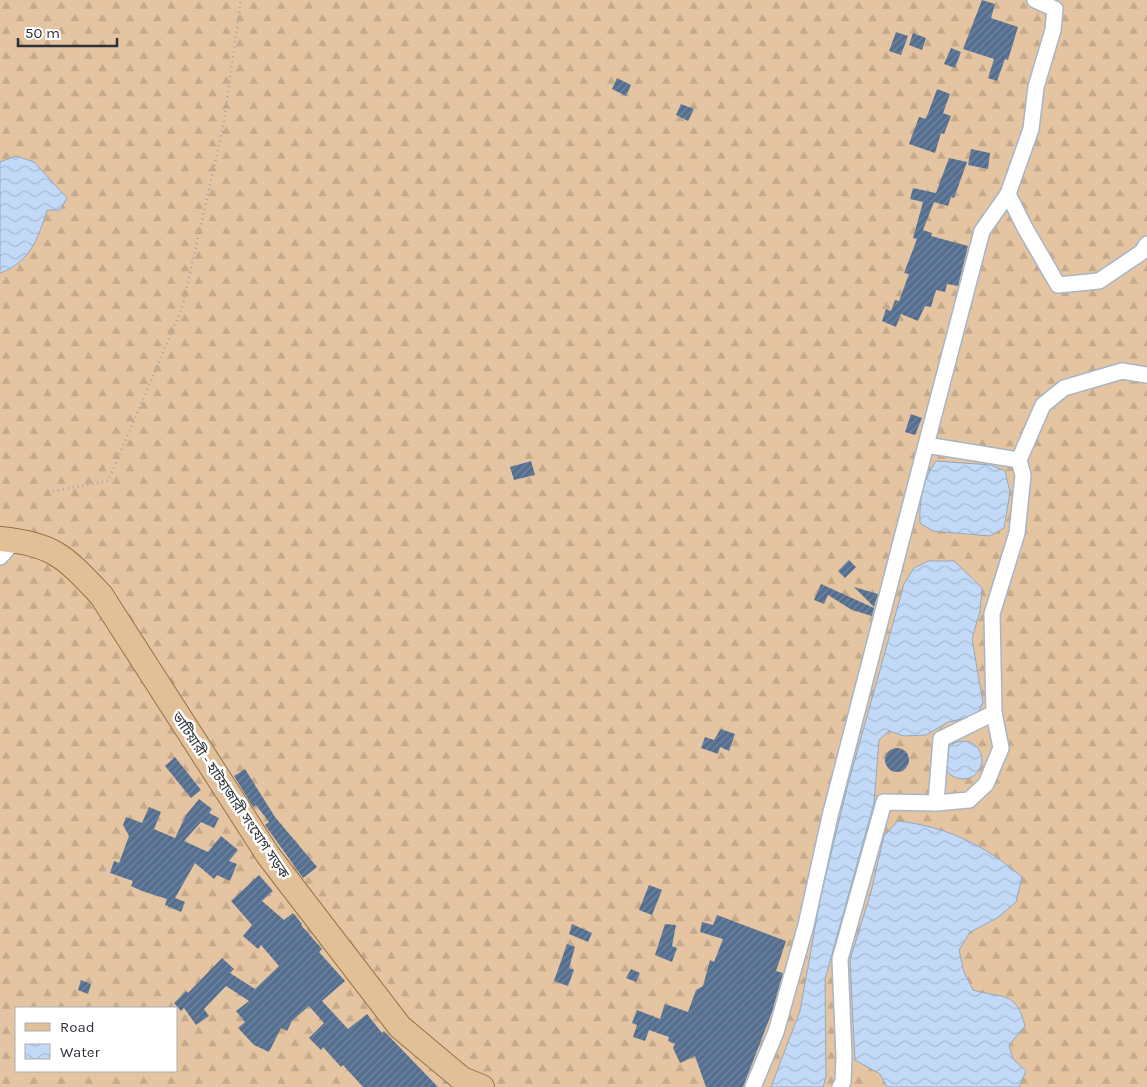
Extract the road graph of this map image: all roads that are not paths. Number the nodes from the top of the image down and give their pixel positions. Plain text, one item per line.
1 (1035, 0) edge
2 (1008, 194) junction
3 (1147, 244) edge
4 (1147, 375) edge
5 (926, 445) junction
6 (1020, 460) junction
7 (0, 539) edge
8 (26, 541) junction
9 (0, 557) edge
10 (994, 713) junction
11 (936, 804) junction
12 (482, 1087) edge
13 (753, 1087) edge
14 (840, 1087) edge

1 - 2 street
2 - 3 street
2 - 5 street
4 - 6 street
5 - 6 street
5 - 13 street
6 - 10 street
7 - 8 main road, ভাটিয়ারী - হাটহাজারী সংযোগ সড়ক
8 - 9 street
8 - 12 main road, ভাটিয়ারী - হাটহাজারী সংযোগ সড়ক
10 - 11 street
10 - 11 street
11 - 14 street

